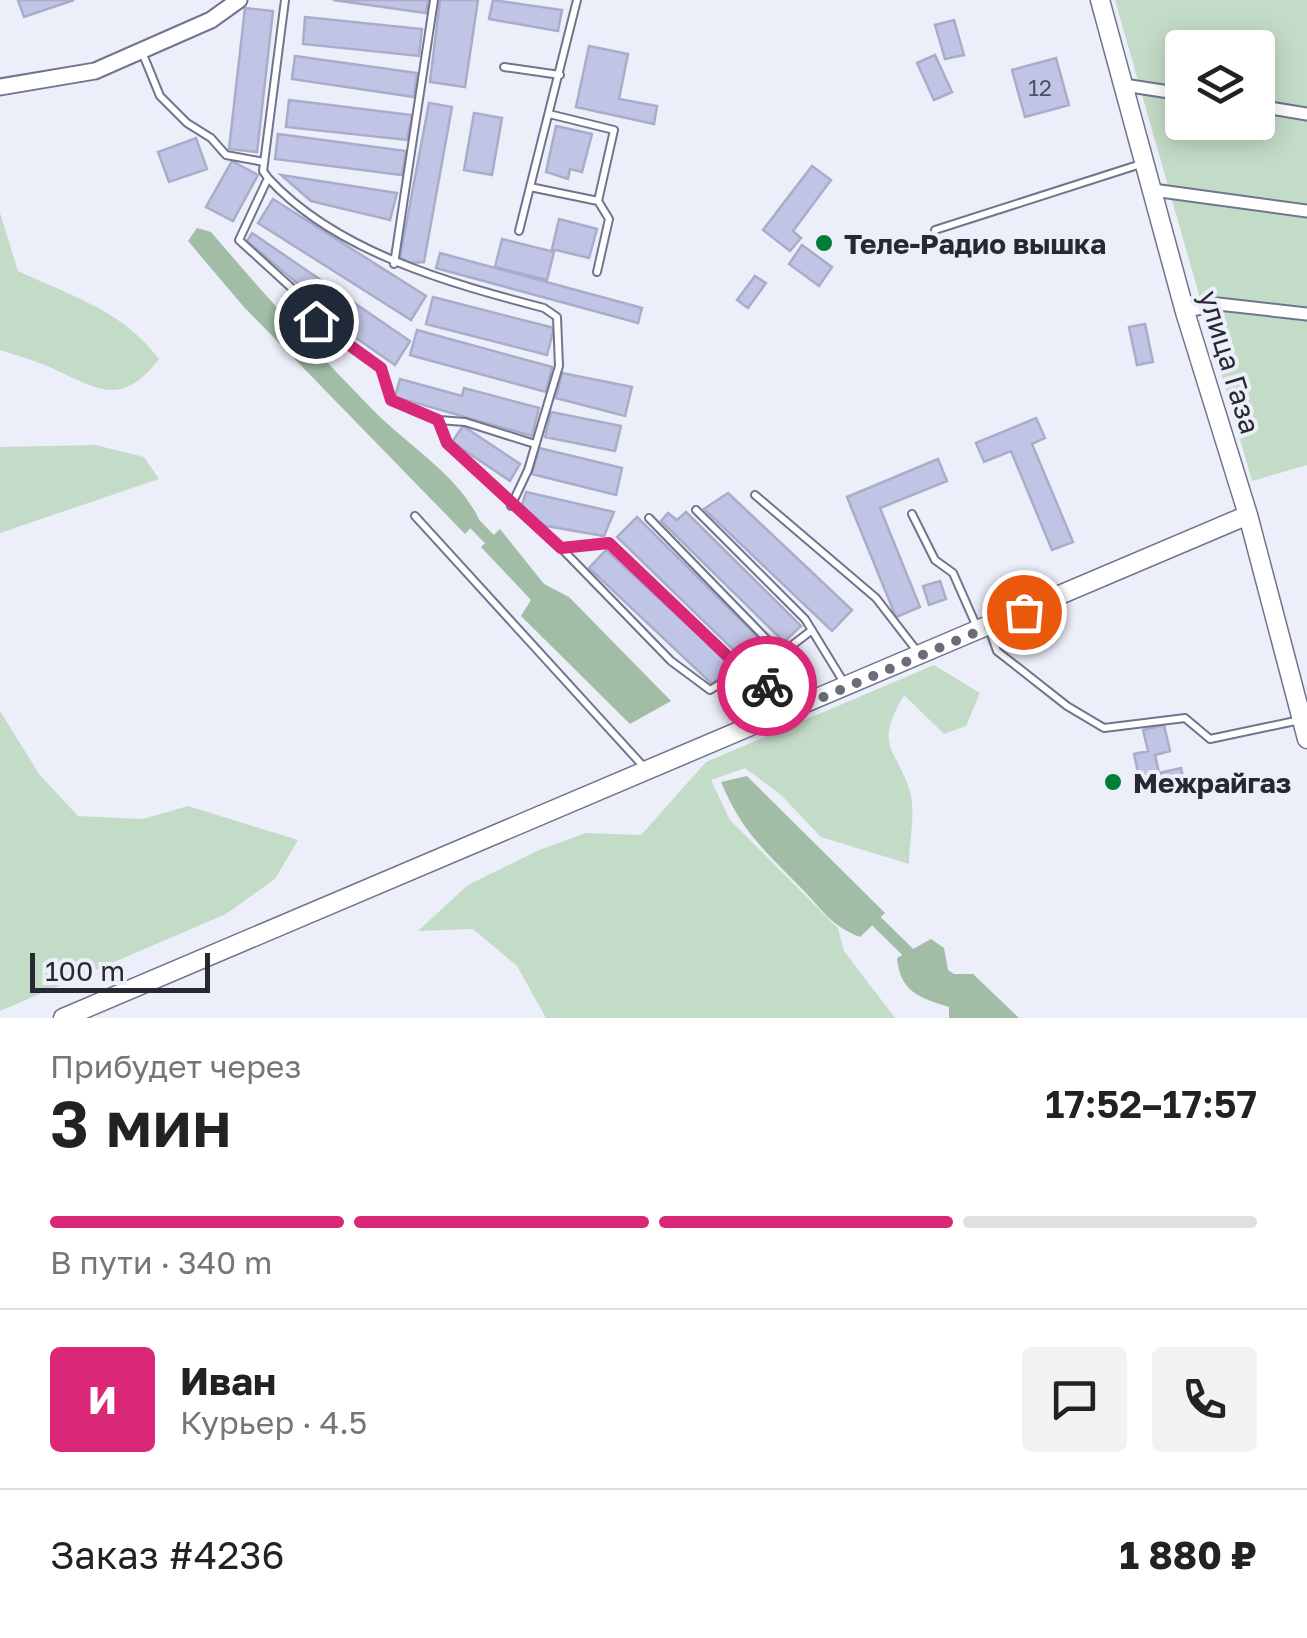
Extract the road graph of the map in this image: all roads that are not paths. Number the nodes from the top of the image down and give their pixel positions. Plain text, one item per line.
1 (239, 0) edge
2 (285, 0) edge
3 (434, 0) edge
4 (577, 0) edge
5 (1097, 0) edge
6 (141, 51) junction
7 (504, 67) dead end
8 (560, 75) junction
9 (1124, 85) junction
10 (0, 88) edge
11 (1165, 91) edge
12 (1275, 109) edge
13 (549, 114) junction
14 (1307, 114) edge
15 (264, 162) junction
16 (1146, 163) junction
17 (268, 178) junction
18 (530, 187) junction
19 (1153, 190) junction
20 (598, 202) junction
21 (1307, 211) edge
22 (935, 230) dead end
23 (519, 231) dead end
24 (394, 264) junction
25 (597, 272) dead end
26 (1185, 312) junction
27 (1307, 314) edge
28 (438, 420) junction
29 (535, 444) junction
30 (755, 495) dead end
31 (511, 506) junction
32 (696, 510) dead end
33 (912, 514) dead end
34 (1248, 515) junction
35 (416, 516) dead end
36 (649, 518) dead end
37 (561, 548) junction
38 (983, 629) junction
39 (812, 630) junction
40 (780, 652) junction
41 (921, 655) junction
42 (742, 670) junction
43 (756, 673) junction
44 (846, 687) junction
45 (810, 702) junction
46 (788, 712) junction
47 (1305, 731) edge
48 (644, 768) junction
49 (63, 1018) edge

1 - 6 street
2 - 15 lane
3 - 24 lane
4 - 8 lane
5 - 9 main road, улица Газа
6 - 10 street
6 - 15 lane
7 - 8 lane
8 - 13 lane
9 - 11 street
9 - 16 main road, улица Газа
12 - 14 street
13 - 18 lane
13 - 20 lane
15 - 17 lane
16 - 19 main road, улица Газа
16 - 22 lane
17 - 24 lane
17 - 28 lane
18 - 20 lane
18 - 23 lane
19 - 21 street
19 - 26 main road, улица Газа
20 - 25 lane
24 - 29 lane
26 - 27 street
26 - 34 main road, улица Газа
28 - 29 lane
28 - 31 lane
29 - 31 lane
30 - 41 lane
31 - 37 lane
32 - 39 lane
33 - 38 lane
34 - 38 main road
34 - 47 main road, улица Газа
35 - 48 lane
36 - 40 lane
37 - 42 lane
37 - 42 lane
38 - 41 main road
38 - 47 lane
39 - 40 lane
39 - 44 lane
40 - 43 lane
40 - 45 lane
41 - 44 main road
42 - 43 lane
43 - 46 lane
44 - 45 main road
45 - 46 main road
46 - 48 main road
48 - 49 main road

